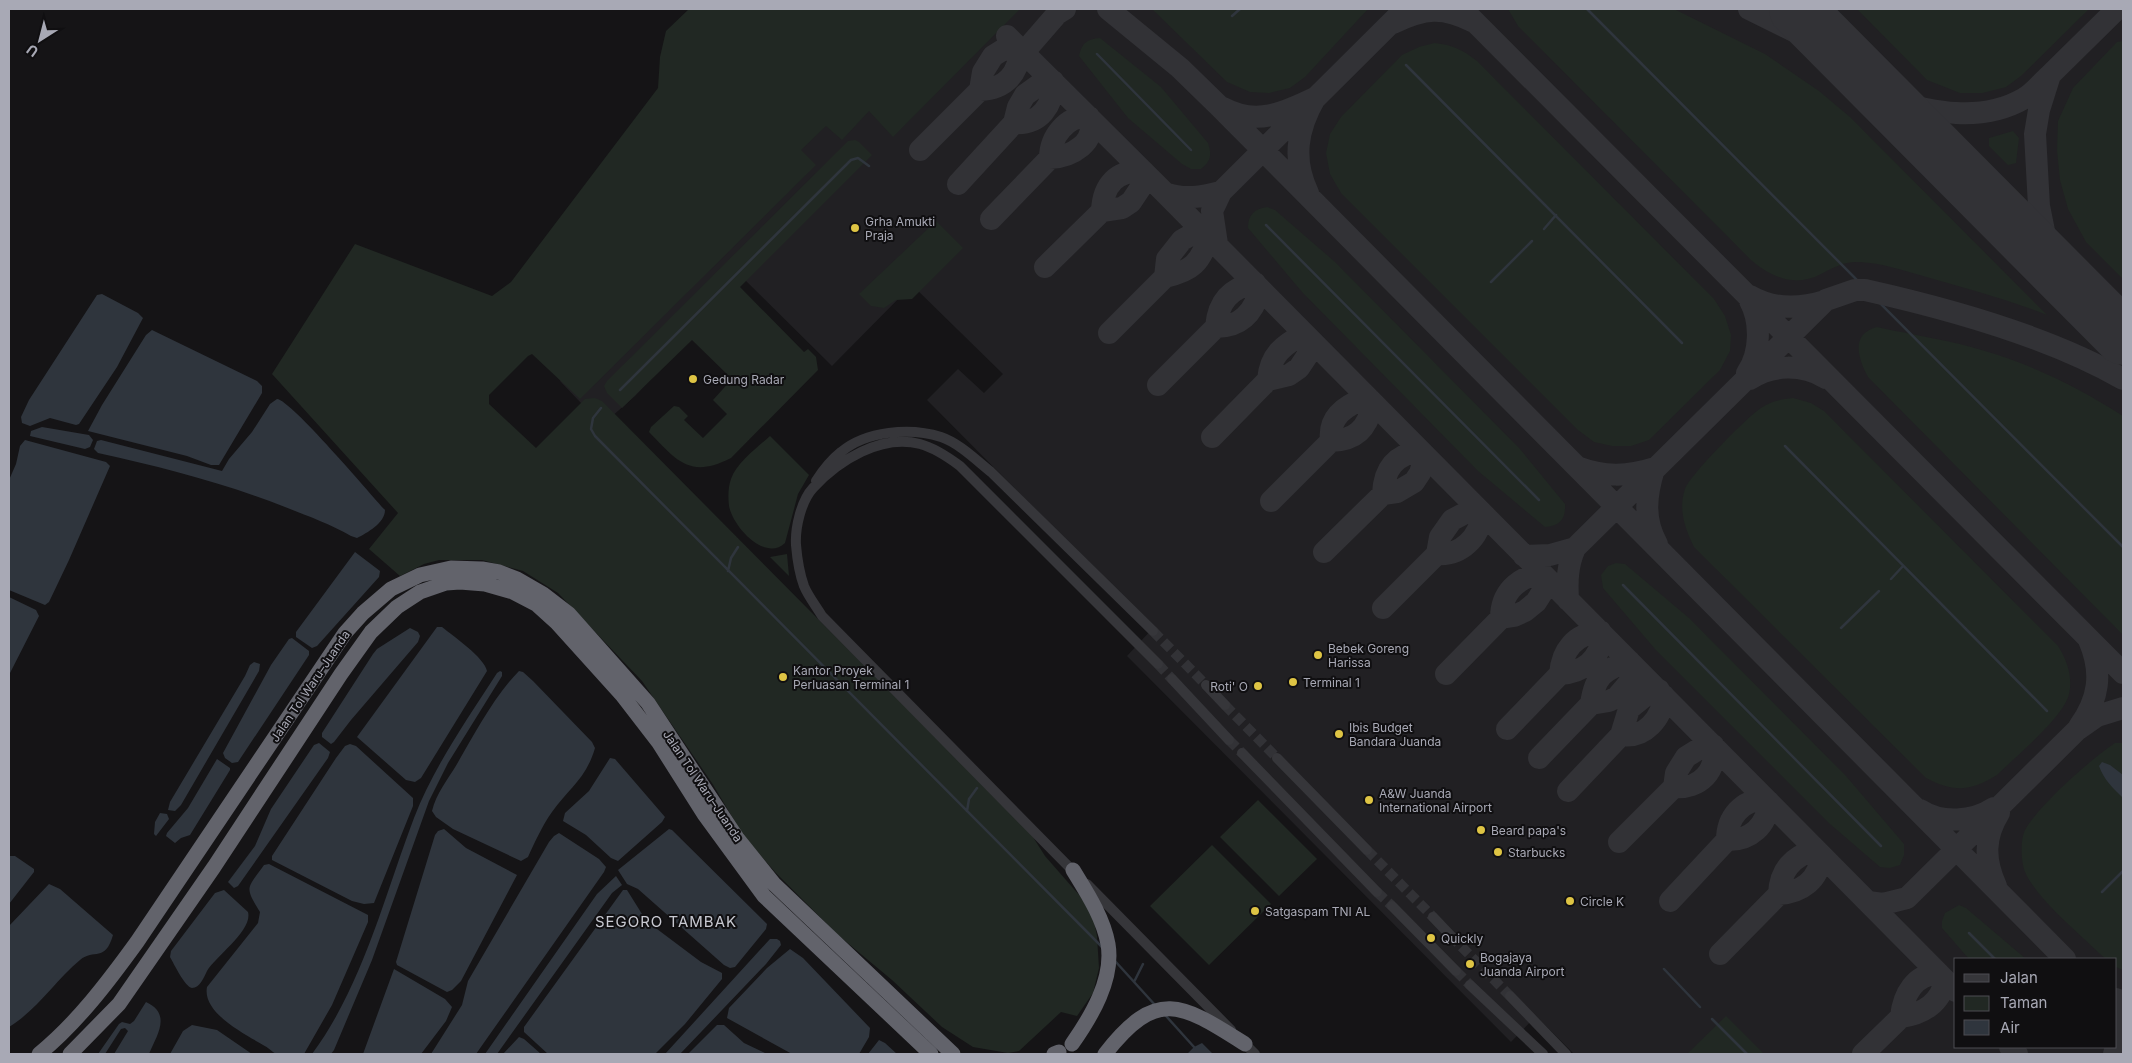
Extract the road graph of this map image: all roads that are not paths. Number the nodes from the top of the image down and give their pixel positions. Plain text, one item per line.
1 (991, 472) junction
2 (812, 489) junction
3 (1002, 506) junction
4 (1152, 631) tunnel mouth
5 (1158, 664) tunnel mouth
6 (1172, 679) tunnel mouth
7 (1206, 685) tunnel mouth
8 (1225, 704) tunnel mouth
9 (1229, 740) tunnel mouth
10 (1242, 754) tunnel mouth
11 (1277, 758) tunnel mouth
12 (1367, 850) tunnel mouth
13 (1073, 870) junction
14 (1377, 892) tunnel mouth
15 (1392, 906) tunnel mouth
16 (1433, 917) tunnel mouth
17 (1452, 936) tunnel mouth
18 (1456, 971) tunnel mouth
19 (1470, 985) tunnel mouth
20 (1510, 996) tunnel mouth
21 (1121, 1035) junction
22 (1072, 1044) dead end
23 (1250, 1049) edge
24 (39, 1054) edge
25 (70, 1054) edge
26 (931, 1054) edge
27 (954, 1054) edge
28 (1097, 1054) edge
29 (1105, 1054) edge
30 (1542, 1054) edge
31 (1566, 1054) edge

1 - 2 street
1 - 3 street
1 - 4 street
2 - 3 street
2 - 13 street
3 - 5 street
6 - 9 street
7 - 8 street
10 - 14 street
11 - 12 street
13 - 22 highway
13 - 23 street
15 - 18 street
16 - 17 street
19 - 30 street
20 - 31 street
21 - 23 highway
21 - 28 highway
21 - 29 highway
24 - 27 highway, Jalan Tol Waru–Juanda
25 - 26 highway, Jalan Tol Waru–Juanda

